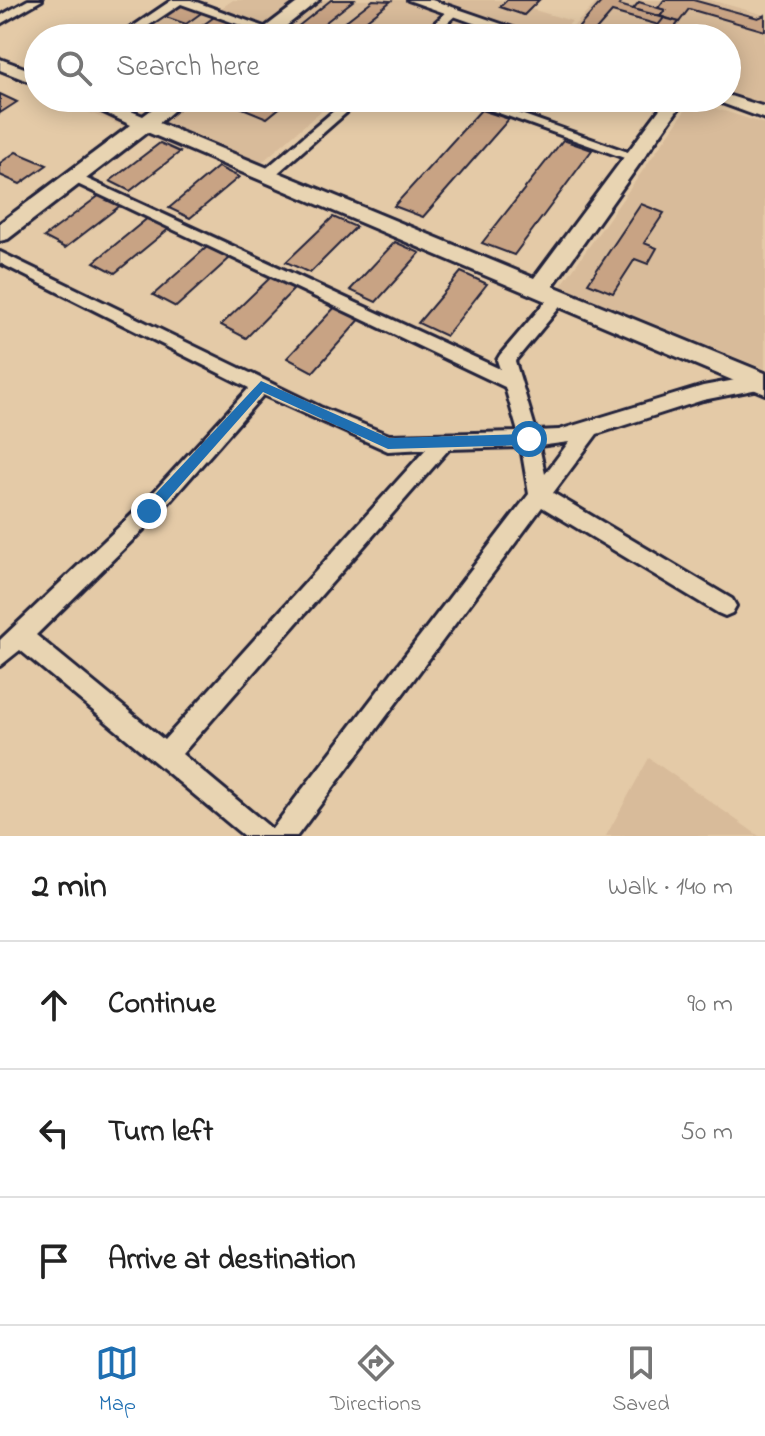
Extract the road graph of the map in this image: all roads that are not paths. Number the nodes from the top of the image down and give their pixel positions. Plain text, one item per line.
1 (36, 0) edge
2 (180, 0) edge
3 (311, 0) edge
4 (416, 0) edge
5 (453, 12) junction
6 (0, 21) edge
7 (143, 24) edge
8 (238, 24) edge
9 (279, 24) edge
10 (440, 24) edge
11 (490, 24) edge
12 (0, 64) edge
13 (24, 74) edge
14 (741, 106) edge
15 (118, 112) edge
16 (161, 112) edge
17 (341, 112) edge
18 (503, 112) edge
19 (667, 112) edge
20 (765, 113) edge
21 (146, 123) junction
22 (635, 157) junction
23 (267, 175) junction
24 (74, 177) junction
25 (0, 234) edge
26 (0, 257) edge
27 (548, 294) junction
28 (513, 383) junction
29 (761, 383) edge
30 (261, 386) junction
31 (590, 429) junction
32 (529, 439) junction
33 (444, 442) junction
34 (539, 495) junction
35 (725, 606) dead end
36 (20, 636) junction
37 (0, 655) edge
38 (165, 756) junction
39 (263, 836) edge
40 (282, 836) edge

1 - 6 street
2 - 7 street
2 - 8 street
3 - 9 street
4 - 5 street
5 - 10 street
5 - 11 street
12 - 13 street
14 - 20 street
15 - 21 street
16 - 21 street
17 - 23 street
18 - 22 street
19 - 22 street
21 - 23 street
21 - 24 street
22 - 27 street
23 - 27 street
24 - 25 street
24 - 28 street
26 - 30 street
27 - 28 street
27 - 29 street
28 - 32 street
29 - 31 street
30 - 33 street
30 - 36 street
31 - 32 street
31 - 34 street
32 - 33 street
32 - 34 street
33 - 38 street
34 - 35 street
34 - 40 street
36 - 37 street
36 - 38 street
38 - 39 street

